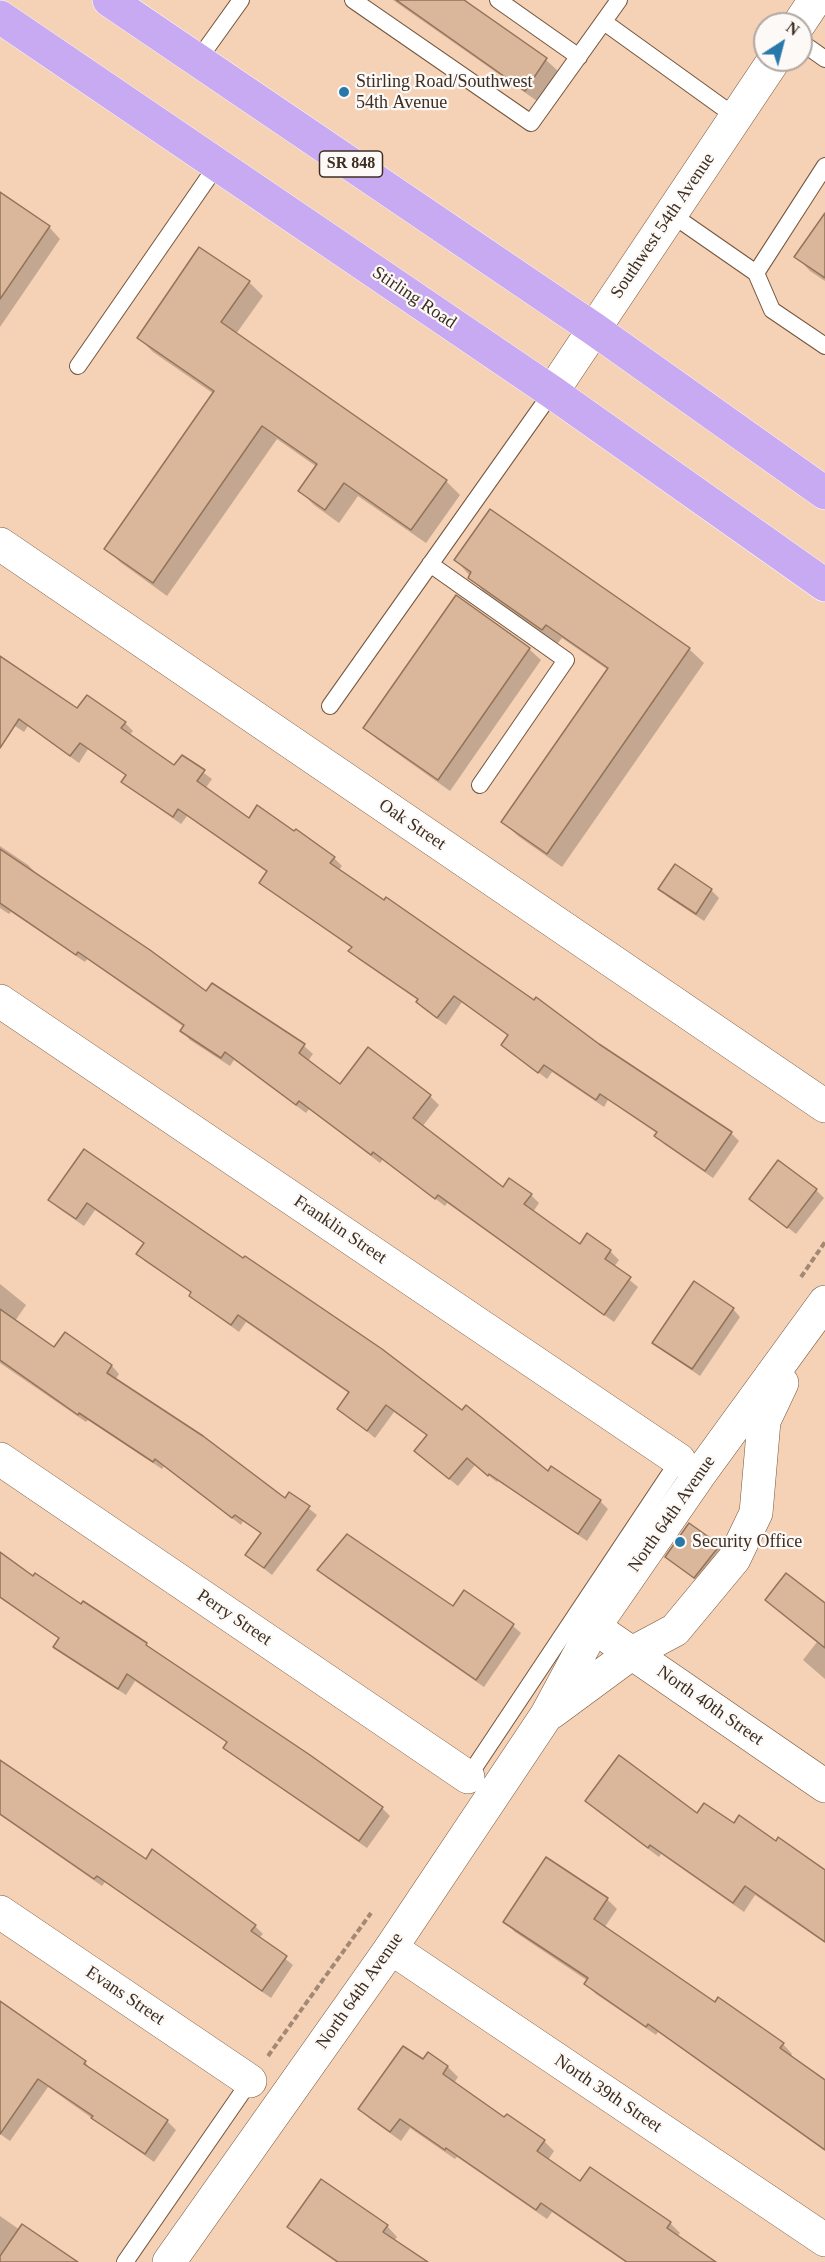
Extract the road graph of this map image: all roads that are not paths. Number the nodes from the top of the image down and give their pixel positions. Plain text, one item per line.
1 (109, 0) edge
2 (241, 0) edge
3 (352, 0) edge
4 (498, 0) edge
5 (620, 0) edge
6 (0, 17) edge
7 (604, 22) junction
8 (579, 57) junction
9 (198, 60) junction
10 (766, 72) edge
11 (736, 117) junction
12 (217, 165) junction
13 (825, 166) edge
14 (671, 214) junction
15 (756, 273) junction
16 (594, 329) junction
17 (825, 346) edge
18 (78, 366) dead end
19 (552, 392) junction
20 (825, 493) edge
21 (0, 544) edge
22 (430, 564) junction
23 (825, 585) edge
24 (330, 706) dead end
25 (480, 785) dead end
26 (0, 1001) edge
27 (825, 1106) edge
28 (818, 1311) edge
29 (0, 1459) edge
30 (679, 1460) joint
31 (594, 1627) junction
32 (632, 1653) junction
33 (546, 1716) junction
34 (468, 1777) joint
35 (825, 1786) edge
36 (0, 1912) edge
37 (391, 1948) junction
38 (250, 2081) joint
39 (825, 2241) edge
40 (178, 2259) edge
41 (125, 2262) edge

1 - 9 main road, SR 848
2 - 9 lane
3 - 8 lane
4 - 8 lane
5 - 7 lane
6 - 12 main road, Stirling Road
7 - 8 lane
7 - 11 lane
9 - 16 main road, SR 848
10 - 11 street, Southwest 54th Avenue
11 - 14 street, Southwest 54th Avenue
12 - 18 lane
12 - 19 main road, Stirling Road
13 - 15 lane
14 - 15 lane
14 - 16 street, Southwest 54th Avenue
15 - 17 lane
16 - 19 street, Southwest 54th Avenue
16 - 20 main road, SR 848
19 - 22 lane
19 - 23 main road, Stirling Road
21 - 27 street, Oak Street
22 - 24 lane
22 - 25 lane
26 - 30 street, Franklin Street
28 - 31 street, North 64th Avenue
28 - 32 street, North 64th Avenue
29 - 34 street, Perry Street
30 - 34 lane
31 - 32 street, North 40th Street
31 - 33 street, North 64th Avenue
32 - 33 street, North 64th Avenue
32 - 35 street, North 40th Street
33 - 37 street, North 64th Avenue
36 - 38 street, Evans Street
37 - 39 street, North 39th Street
37 - 40 street, North 64th Avenue
38 - 41 lane

